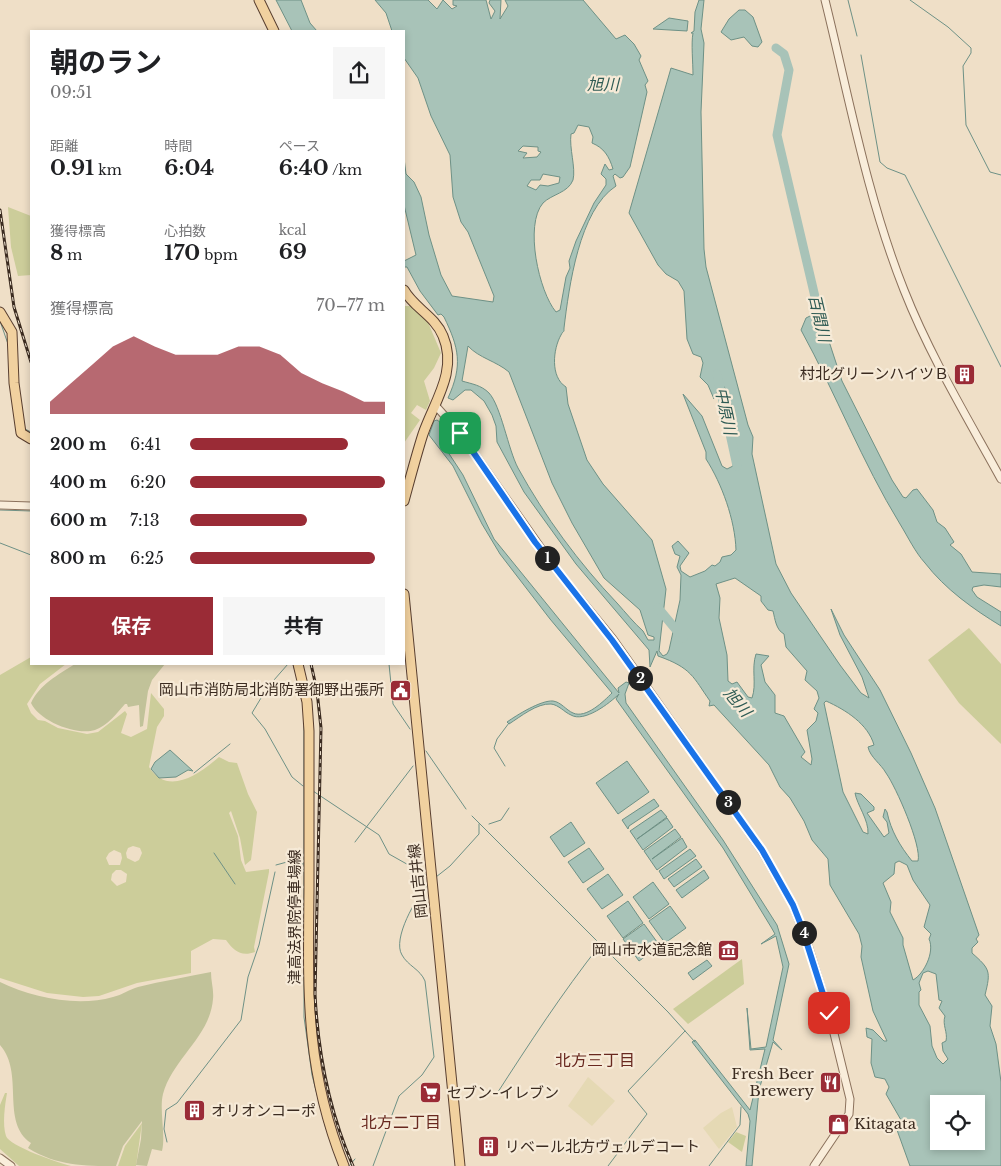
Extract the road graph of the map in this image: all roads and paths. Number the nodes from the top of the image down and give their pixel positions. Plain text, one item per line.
1 (259, 0) edge
2 (825, 0) edge
3 (274, 30) edge
4 (405, 292) edge
5 (0, 312) edge
6 (435, 405) junction
7 (30, 438) edge
8 (1001, 479) edge
9 (405, 497) edge
10 (0, 505) edge
11 (30, 506) edge
12 (405, 604) edge
13 (298, 665) edge
14 (0, 1158) edge
15 (11, 1166) edge
16 (344, 1166) edge
17 (460, 1166) edge
18 (814, 1166) edge

1 - 3 main road
2 - 8 street
4 - 6 main road
5 - 7 main road
6 - 9 main road
6 - 18 street
10 - 11 street
12 - 17 main road, 岡山吉井線
13 - 16 main road, 津高法界院停車場線
14 - 15 street

